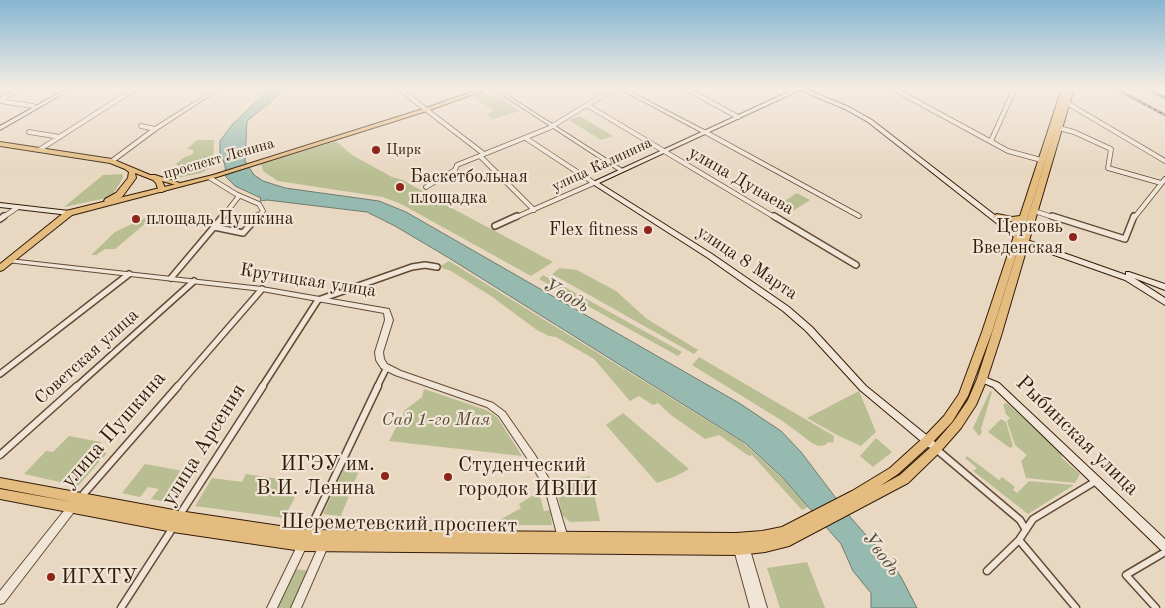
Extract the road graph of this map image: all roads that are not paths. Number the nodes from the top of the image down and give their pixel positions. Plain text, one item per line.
1 (16, 116) edge
2 (18, 116) edge
3 (91, 116) edge
4 (175, 116) edge
5 (403, 116) edge
6 (436, 116) edge
7 (538, 116) edge
8 (569, 116) edge
9 (606, 116) edge
10 (675, 116) edge
11 (862, 116) edge
12 (865, 116) edge
13 (945, 116) edge
14 (1002, 116) edge
15 (1059, 116) edge
16 (1088, 116) edge
17 (738, 117) edge
18 (1, 126) edge
19 (142, 126) dead end
20 (553, 126) junction
21 (1056, 127) junction
22 (155, 129) junction
23 (29, 132) dead end
24 (705, 132) junction
25 (60, 136) junction
26 (527, 138) junction
27 (991, 141) junction
28 (0, 144) edge
29 (39, 150) junction
30 (663, 151) junction
31 (482, 155) junction
32 (1041, 160) junction
33 (112, 161) junction
34 (1165, 161) edge
35 (125, 166) junction
36 (621, 170) junction
37 (147, 174) junction
38 (214, 176) junction
39 (1036, 177) junction
40 (1165, 179) edge
41 (1044, 180) junction
42 (176, 183) junction
43 (594, 183) junction
44 (1161, 183) junction
45 (426, 187) dead end
46 (161, 189) junction
47 (239, 196) junction
48 (108, 201) junction
49 (0, 205) edge
50 (18, 207) junction
51 (534, 210) junction
52 (1034, 211) junction
53 (66, 213) junction
54 (859, 216) dead end
55 (997, 216) junction
56 (1023, 218) junction
57 (0, 219) edge
58 (495, 226) dead end
59 (214, 227) junction
60 (1018, 234) junction
61 (1026, 240) junction
62 (9, 261) junction
63 (0, 262) edge
64 (856, 265) dead end
65 (437, 267) dead end
66 (0, 268) edge
67 (129, 274) junction
68 (171, 278) junction
69 (194, 281) junction
70 (1165, 288) edge
71 (262, 289) junction
72 (1004, 292) junction
73 (318, 300) junction
74 (1165, 302) edge
75 (990, 318) junction
76 (1000, 322) junction
77 (386, 369) junction
78 (0, 374) edge
79 (982, 379) junction
80 (932, 445) junction
81 (0, 455) edge
82 (1096, 480) junction
83 (0, 483) edge
84 (0, 494) edge
85 (80, 498) junction
86 (859, 499) joint
87 (72, 508) junction
88 (176, 521) junction
89 (1026, 530) junction
90 (796, 532) joint
91 (305, 540) junction
92 (1019, 540) junction
93 (563, 543) junction
94 (741, 544) junction
95 (323, 546) junction
96 (1165, 546) edge
97 (1165, 552) edge
98 (987, 571) dead end
99 (0, 599) edge
100 (121, 608) edge
101 (272, 608) edge
102 (296, 608) edge
103 (755, 608) edge
104 (762, 608) edge
105 (1076, 608) edge
106 (1156, 608) edge

1 - 18 main road
2 - 18 main road
3 - 25 street
4 - 22 street
5 - 38 main road, проспект Ленина
6 - 31 street
7 - 20 street
8 - 20 street
9 - 30 street, улица Дунаева
10 - 24 street
11 - 60 main road
12 - 55 main road
13 - 27 street
14 - 27 street
15 - 21 main road
16 - 34 street
17 - 24 main road, улица Калинина
19 - 22 street
20 - 26 street
20 - 36 street
21 - 32 main road
21 - 41 main road
21 - 44 street
22 - 33 street
23 - 25 street
24 - 30 main road, улица Калинина
24 - 54 street
25 - 29 street
26 - 31 street
26 - 43 street, улица 8 Марта
27 - 32 street
28 - 29 main road
29 - 33 main road
30 - 36 main road, улица Калинина
30 - 64 street, улица Дунаева
31 - 45 street
31 - 51 street
32 - 39 main road
33 - 35 main road
35 - 37 main road
35 - 48 main road
36 - 43 main road, улица Калинина
37 - 42 main road
37 - 46 main road
38 - 42 main road, проспект Ленина
38 - 46 main road, проспект Ленина
38 - 47 street
39 - 41 main road
39 - 56 main road
40 - 44 street
41 - 52 main road
42 - 46 main road, проспект Ленина
43 - 51 street, улица Калинина
43 - 80 main road, улица 8 Марта
44 - 52 street
46 - 48 main road, проспект Ленина
46 - 53 main road, проспект Ленина
47 - 59 street
47 - 59 street
48 - 53 main road, проспект Ленина
49 - 50 main road
50 - 53 main road
50 - 57 street
51 - 58 street, улица Калинина
52 - 61 main road
53 - 62 main road, проспект Ленина
53 - 63 main road, проспект Ленина
55 - 56 main road
55 - 60 main road
56 - 60 main road
59 - 68 street
60 - 61 main road
60 - 72 main road
61 - 70 main road
61 - 72 main road
61 - 74 main road
62 - 66 main road, проспект Ленина
62 - 67 street, Крутицкая улица
65 - 73 street
67 - 68 street, Крутицкая улица
67 - 78 street
68 - 69 street, Крутицкая улица
69 - 71 street, Крутицкая улица
69 - 81 street, Советская улица
70 - 74 main road
71 - 73 street, Крутицкая улица
71 - 85 street, улица Пушкина
72 - 75 main road
72 - 76 main road
73 - 77 street, Крутицкая улица
73 - 88 street, улица Арсения
75 - 76 main road
75 - 80 main road
76 - 79 main road
77 - 91 street
77 - 93 street
79 - 80 main road
79 - 82 main road, Рыбинская улица
80 - 86 main road
80 - 89 street
82 - 89 street
82 - 96 main road, Рыбинская улица
83 - 85 main road, Шереметевский проспект
84 - 87 main road, Шереметевский проспект
85 - 87 street, улица Пушкина
85 - 88 main road, Шереметевский проспект
86 - 90 main road
87 - 88 main road, Шереметевский проспект
87 - 99 street, улица Пушкина
88 - 91 main road, Шереметевский проспект
88 - 100 street, улица Арсения
89 - 92 street
90 - 94 main road, Шереметевский проспект
91 - 93 main road, Шереметевский проспект
91 - 95 main road, Шереметевский проспект
91 - 101 street
92 - 98 street
92 - 105 street
93 - 94 main road, Шереметевский проспект
93 - 95 main road, Шереметевский проспект
94 - 103 street
94 - 104 street
95 - 102 street
97 - 106 street

